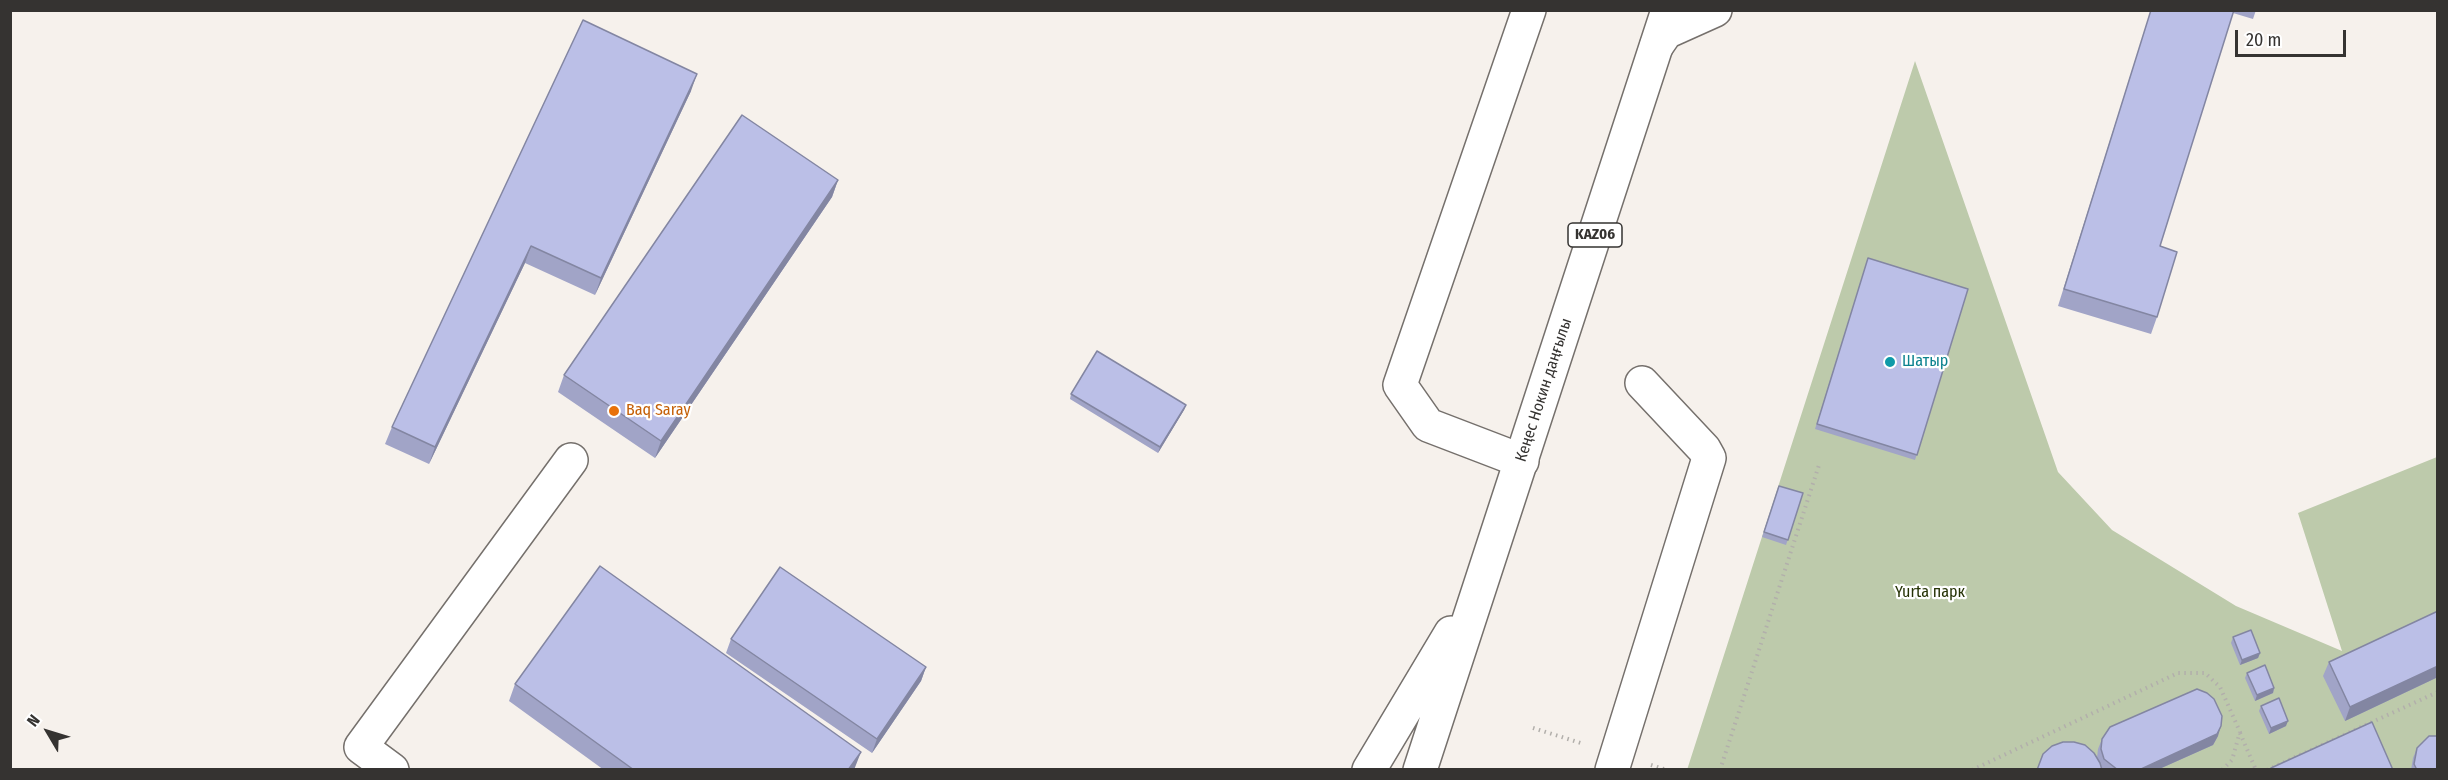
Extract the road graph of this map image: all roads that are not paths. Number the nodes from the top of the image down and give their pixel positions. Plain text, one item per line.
1 (1529, 10) edge
2 (1668, 10) edge
3 (1715, 10) edge
4 (1657, 45) junction
5 (1642, 383) dead end
6 (571, 460) dead end
7 (1522, 460) junction
8 (1485, 574) junction
9 (392, 770) edge
10 (1370, 770) edge
11 (1420, 770) edge
12 (1612, 770) edge

1 - 7 main road
2 - 4 main road, Кеңес Нокин даңғылы / KАZ06
3 - 4 main road
4 - 7 main road, Кеңес Нокин даңғылы / KАZ06
5 - 12 main road
6 - 9 main road
7 - 8 main road, Кеңес Нокин даңғылы / KАZ06
8 - 10 main road
8 - 11 main road, Кеңес Нокин даңғылы / KАZ06

